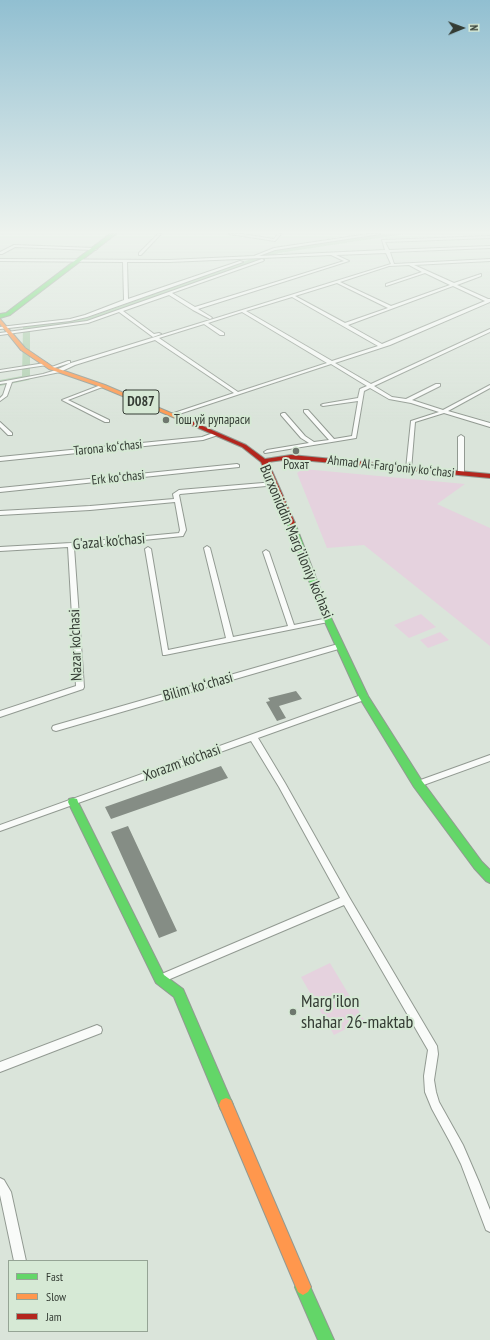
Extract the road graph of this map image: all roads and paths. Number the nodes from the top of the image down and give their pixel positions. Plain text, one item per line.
1 (31, 297) edge
2 (126, 297) edge
3 (139, 297) edge
4 (160, 297) edge
5 (176, 297) edge
6 (231, 297) edge
7 (291, 297) edge
8 (294, 297) edge
9 (368, 297) edge
10 (423, 297) edge
11 (479, 297) edge
12 (126, 301) junction
13 (489, 301) edge
14 (99, 305) dead end
15 (194, 308) junction
16 (392, 308) junction
17 (105, 309) junction
18 (120, 311) junction
19 (243, 311) junction
20 (0, 316) edge
21 (217, 316) dead end
22 (210, 318) junction
23 (205, 323) junction
24 (344, 325) junction
25 (3, 328) edge
26 (490, 330) edge
27 (222, 334) dead end
28 (155, 337) junction
29 (382, 346) junction
30 (331, 362) junction
31 (51, 368) junction
32 (0, 371) edge
33 (10, 382) junction
34 (0, 383) edge
35 (369, 385) junction
36 (438, 385) dead end
37 (103, 386) junction
38 (490, 386) edge
39 (238, 394) junction
40 (0, 400) edge
41 (360, 400) junction
42 (407, 401) junction
43 (323, 405) dead end
44 (306, 411) dead end
45 (443, 412) junction
46 (283, 414) dead end
47 (173, 415) junction
48 (107, 421) dead end
49 (0, 424) edge
50 (490, 425) edge
51 (10, 434) dead end
52 (216, 434) junction
53 (461, 437) dead end
54 (333, 441) junction
55 (314, 444) junction
56 (265, 456) junction
57 (291, 457) junction
58 (0, 459) edge
59 (237, 466) dead end
60 (409, 469) junction
61 (461, 473) junction
62 (490, 476) edge
63 (273, 479) junction
64 (0, 490) edge
65 (177, 500) junction
66 (0, 514) edge
67 (71, 545) junction
68 (207, 548) dead end
69 (0, 549) edge
70 (148, 549) dead end
71 (266, 552) dead end
72 (328, 620) junction
73 (292, 628) junction
74 (230, 640) junction
75 (340, 646) junction
76 (364, 698) junction
77 (0, 714) edge
78 (56, 728) dead end
79 (253, 737) junction
80 (490, 758) edge
81 (418, 784) junction
82 (73, 802) junction
83 (0, 828) edge
84 (490, 878) edge
85 (346, 900) junction
86 (160, 979) junction
87 (97, 1030) dead end
88 (0, 1067) edge
89 (0, 1184) edge
90 (490, 1226) edge
91 (20, 1260) edge
92 (326, 1340) edge

1 - 20 main road
2 - 12 street
3 - 12 street
4 - 18 street
5 - 15 street
6 - 15 street
7 - 19 street
8 - 24 street
9 - 16 street
10 - 16 street
11 - 13 street
12 - 17 street
13 - 29 street
14 - 17 street
15 - 22 street
16 - 24 street
17 - 25 street
18 - 25 street
18 - 28 street
19 - 23 street
19 - 30 street
21 - 22 street
22 - 28 street
23 - 27 street
23 - 28 street
24 - 29 street
25 - 31 main road, D087
26 - 35 street
28 - 31 street
28 - 31 street
28 - 39 street
29 - 30 street
30 - 35 street
30 - 39 street
31 - 32 street
31 - 33 street
31 - 37 main road, D087
33 - 34 street
33 - 40 street
35 - 41 street
35 - 42 street
36 - 42 street
37 - 47 main road, D087
37 - 48 street
38 - 45 street
39 - 47 street
41 - 43 street
41 - 54 street
42 - 45 street
44 - 54 street
45 - 50 street
45 - 60 street
46 - 55 street
47 - 52 main road, D087
49 - 51 street
52 - 56 main road, D087
52 - 58 street, Tarona koʻchasi
53 - 61 street
54 - 55 street
55 - 56 street
56 - 57 main road, D087
56 - 63 main road, Burxoniddin Marg’iloniy ko’chasi
57 - 60 main road, Ahmad Al-Fargʻoniy koʻchasi / D087
57 - 63 main road
59 - 64 street, Erk koʻchasi
60 - 61 main road, Ahmad Al-Fargʻoniy koʻchasi / D087
61 - 62 main road, Ahmad Al-Fargʻoniy koʻchasi / D087
63 - 65 street
63 - 72 main road, Burxoniddin Marg’iloniy ko’chasi
65 - 66 street
65 - 67 street, G'azal ko'chasi
67 - 69 street, G'azal ko'chasi
67 - 77 street, Nazar ko'chasi
68 - 74 street
70 - 74 street
71 - 73 street
72 - 73 street
72 - 75 main road, Burxoniddin Marg’iloniy ko’chasi
73 - 74 street
75 - 76 main road, Burxoniddin Marg’iloniy ko’chasi
75 - 78 street, Bilim koʻchasi
76 - 79 street, Xorazm ko'chasi
76 - 81 main road, Burxoniddin Marg’iloniy ko’chasi
79 - 82 street, Xorazm ko'chasi
79 - 85 street
80 - 81 street
81 - 84 main road, Burxoniddin Marg’iloniy ko’chasi
82 - 83 street, Xorazm ko'chasi
82 - 86 main road
85 - 86 street
85 - 90 street
86 - 92 main road
87 - 88 street
89 - 91 street

